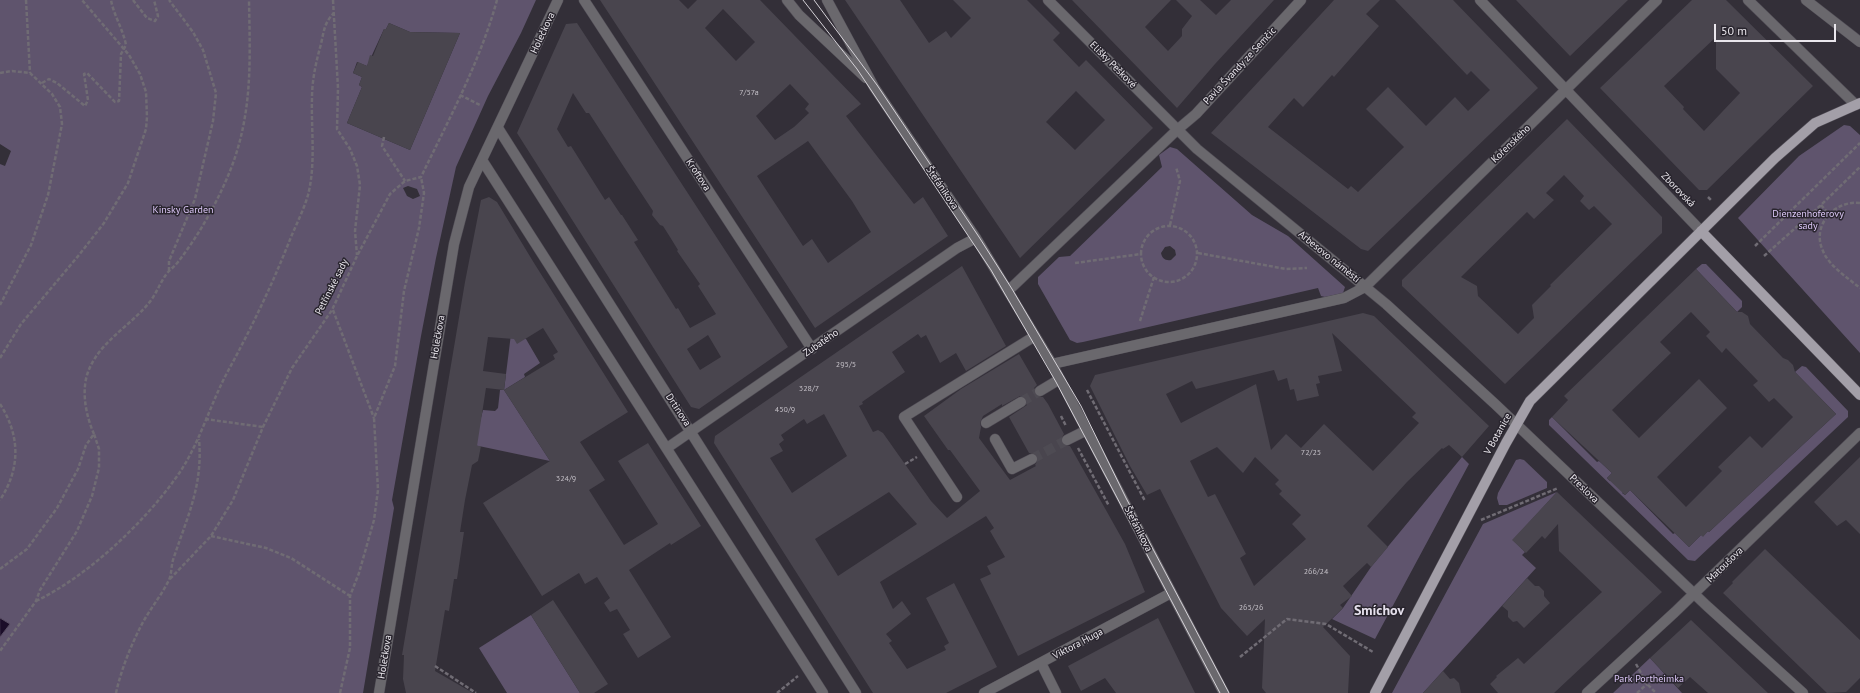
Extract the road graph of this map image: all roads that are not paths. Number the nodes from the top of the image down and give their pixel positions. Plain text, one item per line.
1 (558, 0) edge
2 (584, 0) edge
3 (787, 0) edge
4 (827, 0) edge
5 (1048, 0) edge
6 (1301, 0) edge
7 (1480, 0) edge
8 (1657, 0) edge
9 (1748, 0) edge
10 (1806, 0) edge
11 (1860, 42) edge
12 (874, 87) junction
13 (1566, 89) junction
14 (1859, 105) edge
15 (498, 128) junction
16 (1177, 130) junction
17 (482, 160) junction
18 (1701, 231) junction
19 (976, 238) junction
20 (1365, 287) junction
21 (1008, 291) junction
22 (1035, 336) junction
23 (812, 349) junction
24 (1052, 364) junction
25 (1060, 379) junction
26 (1040, 391) tunnel mouth
27 (1860, 395) edge
28 (1021, 402) tunnel mouth
29 (986, 423) dead end
30 (1517, 425) junction
31 (1087, 430) junction
32 (692, 431) junction
33 (1860, 433) edge
34 (995, 439) dead end
35 (1070, 439) tunnel mouth
36 (667, 448) junction
37 (1032, 459) tunnel mouth
38 (958, 497) dead end
39 (1171, 593) junction
40 (1695, 594) junction
41 (1041, 663) junction
42 (381, 692) edge
43 (823, 693) edge
44 (856, 693) edge
45 (984, 693) edge
46 (1056, 693) edge
47 (1224, 693) edge
48 (1374, 693) edge
49 (1587, 693) edge
50 (1803, 693) edge

1 - 15 street, Holečkova
2 - 23 street, Kroftova
3 - 12 street, Štefánikova
4 - 12 street, Štefánikova
5 - 16 street, Elišky Peškové
6 - 16 street, Pavla Švandy ze Semčic
7 - 13 street, Zborovská
8 - 13 street, Kořenského
9 - 14 street
10 - 11 street
12 - 19 street, Štefánikova
13 - 18 street, Zborovská
13 - 20 street, Kořenského
14 - 18 main road
15 - 17 street, Holečkova
15 - 32 street, Drtinova
16 - 20 street, Arbesovo náměstí
16 - 21 street
17 - 36 street
17 - 42 street, Holečkova
18 - 27 main road, Zborovská
18 - 30 main road, V Botanice
19 - 21 street, Štefánikova
19 - 23 street, Zubatého
20 - 24 street, Arbesovo náměstí
20 - 30 street, Preslova
21 - 22 street
22 - 24 street
22 - 38 street
23 - 32 street, Zubatého
24 - 25 street, Štefánikova
25 - 26 street
25 - 31 street, Štefánikova
28 - 29 street
30 - 40 street, Preslova
30 - 48 main road, V Botanice
31 - 35 street
31 - 39 street, Štefánikova
32 - 36 street, Zubatého
32 - 44 street, Drtinova
33 - 40 street, Matoušova
34 - 37 street
36 - 43 street
39 - 41 street, Viktora Huga
39 - 47 street, Štefánikova
40 - 49 street, Matoušova
40 - 50 street, Preslova
41 - 45 street, Viktora Huga
41 - 46 street

